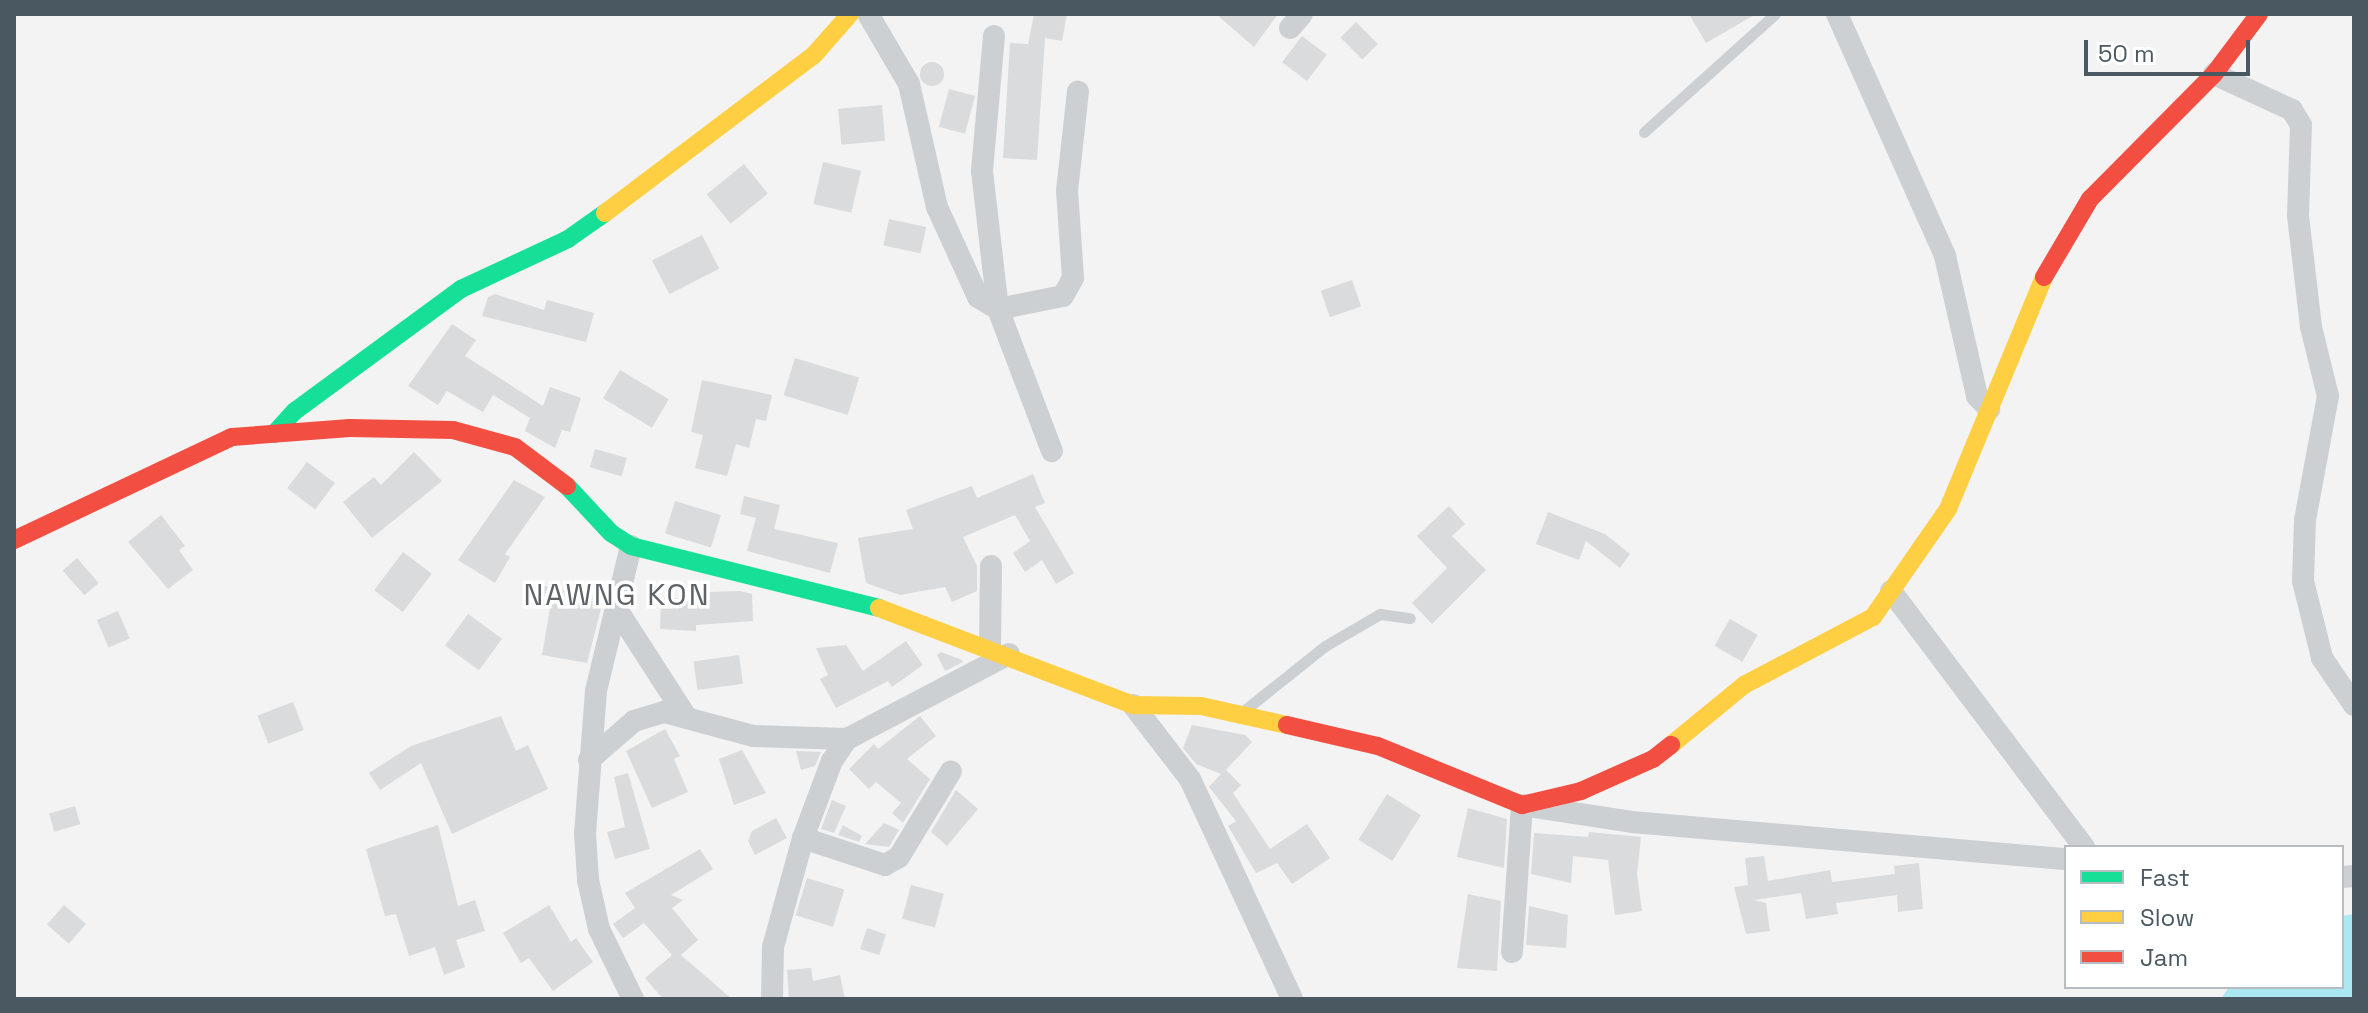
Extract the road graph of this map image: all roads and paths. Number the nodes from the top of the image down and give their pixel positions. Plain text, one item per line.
1 (850, 14) edge
2 (868, 14) edge
3 (1775, 14) edge
4 (1837, 14) edge
5 (2259, 14) edge
6 (994, 36) dead end
7 (2214, 74) junction
8 (1078, 92) dead end
9 (1644, 132) dead end
10 (998, 309) junction
11 (1989, 409) junction
12 (274, 434) junction
13 (1052, 451) dead end
14 (14, 540) edge
15 (631, 546) junction
16 (991, 566) dead end
17 (1891, 591) junction
18 (616, 608) junction
19 (1410, 618) dead end
20 (999, 651) junction
21 (1133, 705) junction
22 (2354, 705) edge
23 (1239, 714) junction
24 (685, 715) junction
25 (847, 739) junction
26 (589, 760) junction
27 (951, 771) dead end
28 (1522, 805) junction
29 (803, 838) junction
30 (2082, 845) edge
31 (2064, 859) edge
32 (1512, 952) dead end
33 (633, 999) edge
34 (772, 999) edge
35 (1292, 999) edge

1 - 12 street
2 - 10 street
3 - 9 lane
4 - 11 street
5 - 7 street
6 - 10 street
7 - 11 street
7 - 22 street
8 - 10 street
10 - 13 street
11 - 17 street
12 - 14 street
12 - 15 street
15 - 18 street
15 - 20 street
16 - 20 street
17 - 28 street
17 - 30 street
18 - 24 street
18 - 26 street
19 - 23 lane
20 - 21 street
20 - 25 street
21 - 23 street
21 - 35 street
23 - 28 street
24 - 25 street
24 - 26 street
25 - 29 street
26 - 33 street
27 - 29 street
28 - 31 street
28 - 32 street
29 - 34 street

